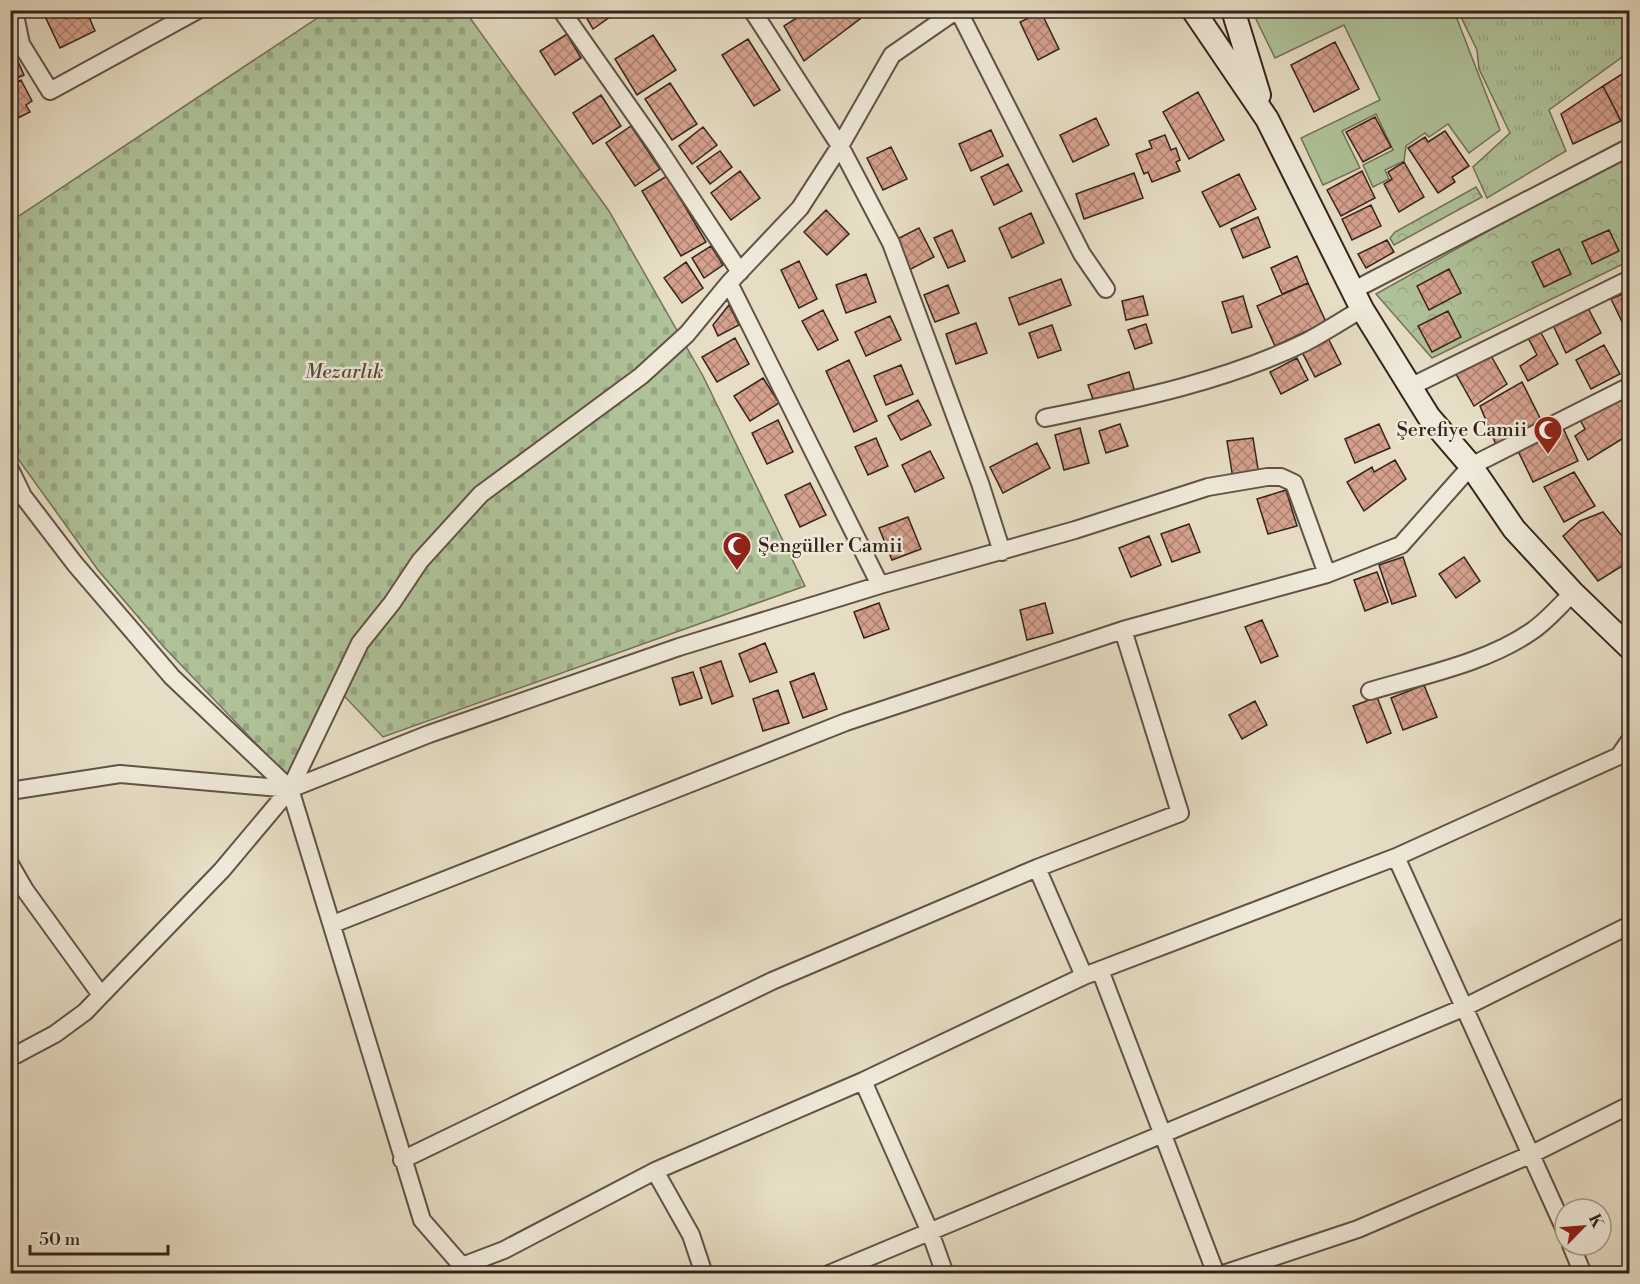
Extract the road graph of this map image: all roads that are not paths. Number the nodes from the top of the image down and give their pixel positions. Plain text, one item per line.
1 (14, 10) edge
2 (198, 10) edge
3 (561, 10) edge
4 (752, 10) edge
5 (957, 10) edge
6 (1193, 10) edge
7 (1233, 10) edge
8 (1267, 119) junction
9 (840, 147) junction
10 (1629, 147) edge
11 (734, 277) junction
12 (1629, 279) edge
13 (1106, 289) dead end
14 (1357, 300) junction
15 (1629, 386) edge
16 (1410, 387) junction
17 (1045, 418) dead end
18 (1471, 466) junction
19 (10, 469) edge
20 (1002, 552) junction
21 (1328, 574) junction
22 (879, 585) junction
23 (1574, 593) junction
24 (1123, 630) junction
25 (1629, 648) edge
26 (1370, 691) dead end
27 (1629, 740) edge
28 (290, 789) junction
29 (10, 791) edge
30 (1396, 856) junction
31 (10, 864) edge
32 (1037, 868) junction
33 (333, 924) junction
34 (1629, 925) edge
35 (1092, 973) junction
36 (101, 995) junction
37 (1462, 1008) junction
38 (10, 1058) edge
39 (863, 1081) junction
40 (1629, 1105) edge
41 (1160, 1133) junction
42 (1533, 1154) junction
43 (402, 1160) junction
44 (655, 1171) junction
45 (1553, 1202) edge
46 (930, 1233) junction
47 (1576, 1257) edge
48 (466, 1270) edge
49 (704, 1274) edge
50 (829, 1274) edge
51 (945, 1274) edge
52 (1216, 1274) edge
53 (1223, 1274) edge
54 (1583, 1274) edge

1 - 2 street
3 - 11 street
4 - 9 street
5 - 9 street
5 - 13 street
6 - 8 main road
7 - 8 main road
8 - 14 main road
9 - 11 street
9 - 20 street
10 - 14 street
11 - 22 street
11 - 28 street
12 - 16 street
14 - 16 main road
14 - 17 street
15 - 18 street
16 - 18 main road
18 - 21 street
18 - 23 main road
19 - 28 street
20 - 21 street
20 - 22 street
21 - 24 street
22 - 28 street
23 - 25 main road
23 - 26 street
24 - 32 street
24 - 33 street
27 - 30 street
28 - 29 street
28 - 33 street
28 - 36 street
30 - 35 street
30 - 37 street
31 - 36 street
32 - 35 street
32 - 43 street
33 - 43 street
34 - 37 street
35 - 39 street
35 - 41 street
36 - 38 street
37 - 41 street
37 - 42 street
39 - 44 street
39 - 46 street
40 - 42 street
41 - 46 street
41 - 52 street
42 - 45 street
42 - 53 street
43 - 48 street
44 - 48 street
44 - 49 street
46 - 50 street
46 - 51 street
47 - 54 street

